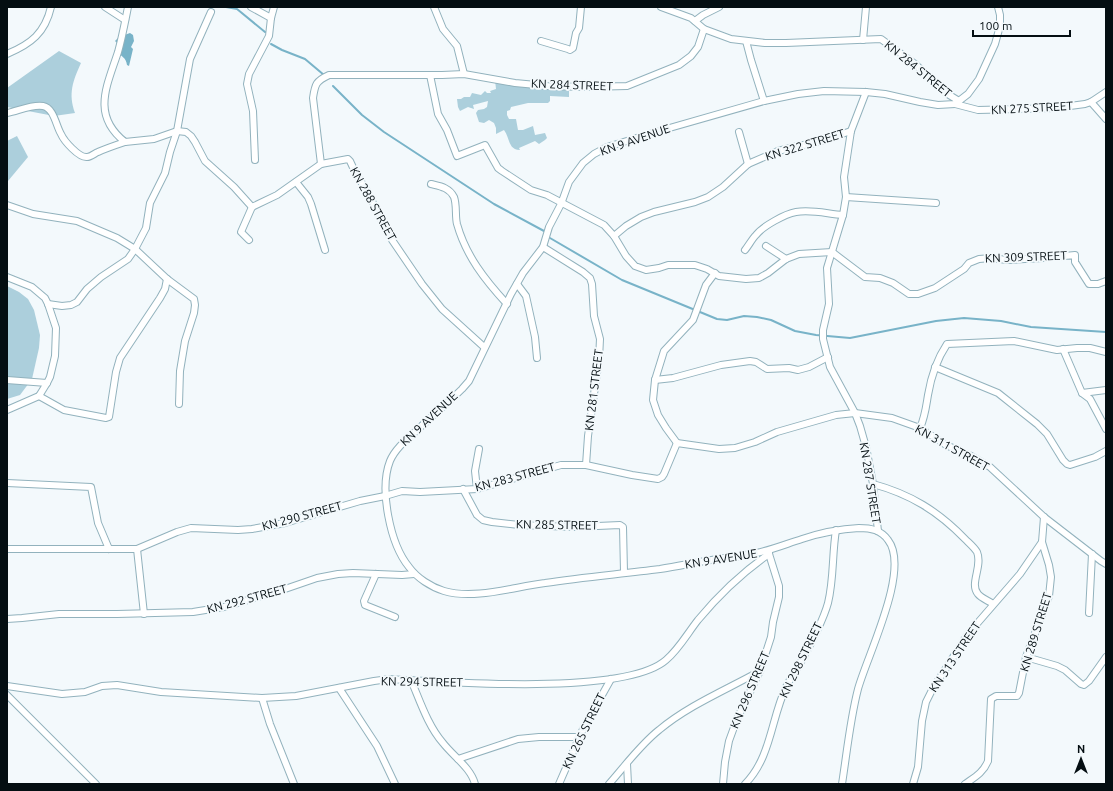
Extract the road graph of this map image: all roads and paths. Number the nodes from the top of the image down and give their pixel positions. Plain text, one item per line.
1 (51, 7) edge
2 (105, 7) edge
3 (128, 7) edge
4 (251, 7) edge
5 (274, 7) edge
6 (434, 7) edge
7 (581, 7) edge
8 (661, 7) edge
9 (719, 7) edge
10 (866, 7) edge
11 (998, 7) edge
12 (211, 12) dead end
13 (271, 18) junction
14 (125, 20) junction
15 (695, 21) junction
16 (704, 29) junction
17 (863, 40) junction
18 (541, 41) dead end
19 (746, 41) junction
20 (7, 54) edge
21 (464, 74) junction
22 (430, 75) junction
23 (866, 92) junction
24 (1106, 92) edge
25 (764, 101) junction
26 (957, 102) junction
27 (1091, 102) junction
28 (7, 113) edge
29 (1106, 119) edge
30 (178, 131) junction
31 (851, 131) junction
32 (739, 132) dead end
33 (124, 142) junction
34 (256, 160) dead end
35 (321, 164) junction
36 (748, 164) junction
37 (296, 182) junction
38 (431, 184) dead end
39 (846, 197) junction
40 (936, 203) dead end
41 (561, 204) junction
42 (7, 205) edge
43 (252, 207) junction
44 (843, 215) junction
45 (614, 236) junction
46 (249, 240) dead end
47 (766, 246) dead end
48 (543, 247) junction
49 (135, 249) junction
50 (325, 250) dead end
51 (745, 250) dead end
52 (832, 252) junction
53 (786, 259) junction
54 (715, 273) junction
55 (7, 277) edge
56 (167, 279) junction
57 (1106, 281) edge
58 (517, 284) junction
59 (48, 304) junction
60 (507, 304) junction
61 (484, 347) junction
62 (1063, 349) junction
63 (1106, 352) edge
64 (537, 358) dead end
65 (828, 358) junction
66 (935, 367) junction
67 (7, 380) edge
68 (655, 380) junction
69 (47, 383) junction
70 (1106, 390) edge
71 (1082, 393) junction
72 (39, 396) junction
73 (179, 404) dead end
74 (7, 410) edge
75 (855, 413) junction
76 (920, 428) junction
77 (1106, 429) edge
78 (677, 443) junction
79 (479, 449) dead end
80 (1106, 451) edge
81 (586, 465) junction
82 (7, 483) edge
83 (873, 484) junction
84 (463, 489) junction
85 (477, 489) junction
86 (385, 496) junction
87 (1044, 517) junction
88 (836, 530) junction
89 (878, 531) junction
90 (1042, 542) junction
91 (7, 549) edge
92 (109, 549) junction
93 (137, 549) junction
94 (769, 552) junction
95 (1092, 554) junction
96 (1106, 564) edge
97 (624, 572) junction
98 (376, 574) junction
99 (414, 574) junction
100 (993, 604) junction
101 (1089, 613) dead end
102 (144, 614) junction
103 (395, 617) dead end
104 (7, 619) edge
105 (1026, 657) junction
106 (1106, 657) edge
107 (760, 671) junction
108 (611, 679) junction
109 (411, 680) junction
110 (7, 686) edge
111 (339, 688) junction
112 (7, 695) edge
113 (262, 698) junction
114 (579, 737) junction
115 (458, 758) junction
116 (627, 764) junction
117 (96, 784) edge
118 (294, 784) edge
119 (395, 784) edge
120 (475, 784) edge
121 (555, 784) edge
122 (559, 784) edge
123 (609, 784) edge
124 (628, 784) edge
125 (723, 784) edge
126 (745, 784) edge
127 (842, 784) edge
128 (913, 784) edge
129 (965, 784) edge

1 - 20 street
2 - 14 street
3 - 14 street
4 - 13 street
5 - 13 street
6 - 21 street
7 - 18 street
8 - 15 street
9 - 15 street
10 - 17 street
11 - 26 street
12 - 30 street
13 - 34 street
14 - 33 street
15 - 16 street
16 - 19 street, KN 284 STREET
16 - 21 street, KN 284 STREET
17 - 19 street, KN 284 STREET
17 - 26 street, KN 284 STREET
19 - 25 street
21 - 22 street, KN 284 STREET
22 - 35 street, KN 284 STREET
22 - 41 street
23 - 25 street, KN 9 AVENUE
23 - 26 street, KN 9 AVENUE
23 - 31 street, KN 287 STREET
24 - 27 street, KN 275 STREET
25 - 41 street, KN 9 AVENUE
26 - 27 street, KN 275 STREET
27 - 29 street
28 - 33 street
30 - 33 street
30 - 43 street
30 - 49 street
31 - 36 street, KN 322 STREET
31 - 39 street, KN 287 STREET
32 - 36 street
35 - 37 street, KN 288 STREET
35 - 61 street, KN 288 STREET
36 - 45 street, KN 322 STREET
37 - 43 street, KN 288 STREET
37 - 50 street
38 - 60 street
39 - 40 street
39 - 44 street, KN 287 STREET
41 - 45 street
41 - 48 street, KN 9 AVENUE
42 - 49 street
43 - 46 street
44 - 51 street
44 - 52 street, KN 287 STREET
45 - 54 street
47 - 53 street
48 - 58 street, KN 9 AVENUE
48 - 81 street, KN 281 STREET
49 - 56 street
49 - 59 street
52 - 53 street
52 - 57 street, KN 309 STREET
52 - 65 street, KN 287 STREET
53 - 54 street
54 - 68 street
55 - 59 street
56 - 72 street
56 - 73 street
58 - 60 street, KN 9 AVENUE
58 - 64 street
59 - 69 street
60 - 61 street, KN 9 AVENUE
61 - 86 street, KN 9 AVENUE
62 - 63 street
62 - 66 street
62 - 71 street
65 - 68 street
65 - 75 street, KN 287 STREET
66 - 76 street
66 - 80 street
67 - 69 street
68 - 78 street
69 - 72 street
70 - 71 street
71 - 77 street
72 - 74 street
75 - 76 street, KN 311 STREET
75 - 78 street
75 - 83 street, KN 287 STREET
76 - 87 street, KN 311 STREET
78 - 81 street, KN 283 STREET
79 - 85 street
81 - 85 street, KN 283 STREET
82 - 92 street
83 - 89 street, KN 287 STREET
83 - 100 street
84 - 85 street, KN 283 STREET
84 - 86 street, KN 283 STREET
84 - 97 street, KN 285 STREET
86 - 93 street, KN 290 STREET
86 - 99 street, KN 9 AVENUE
87 - 90 street, KN 313 STREET
87 - 95 street, KN 311 STREET
88 - 89 street, KN 9 AVENUE
88 - 94 street, KN 9 AVENUE
88 - 126 street, KN 298 STREET
89 - 127 street
90 - 100 street, KN 313 STREET
90 - 105 street, KN 289 STREET
91 - 92 street, KN 290 STREET
92 - 93 street, KN 290 STREET
93 - 102 street
94 - 97 street, KN 9 AVENUE
94 - 107 street, KN 296 STREET
94 - 108 street, KN 294 STREET
95 - 96 street, KN 311 STREET
95 - 101 street
97 - 99 street, KN 9 AVENUE
98 - 99 street, KN 292 STREET
98 - 102 street, KN 292 STREET
98 - 103 street
100 - 128 street, KN 313 STREET
102 - 104 street, KN 292 STREET
105 - 106 street
105 - 129 street, KN 289 STREET
107 - 116 street
107 - 125 street, KN 296 STREET
108 - 109 street, KN 294 STREET
108 - 114 street, KN 265 STREET
109 - 111 street, KN 294 STREET
109 - 115 street
110 - 113 street, KN 294 STREET
111 - 113 street, KN 294 STREET
111 - 119 street
112 - 117 street
113 - 118 street
114 - 115 street
114 - 122 street, KN 265 STREET
115 - 120 street
116 - 123 street
116 - 124 street
121 - 122 street

